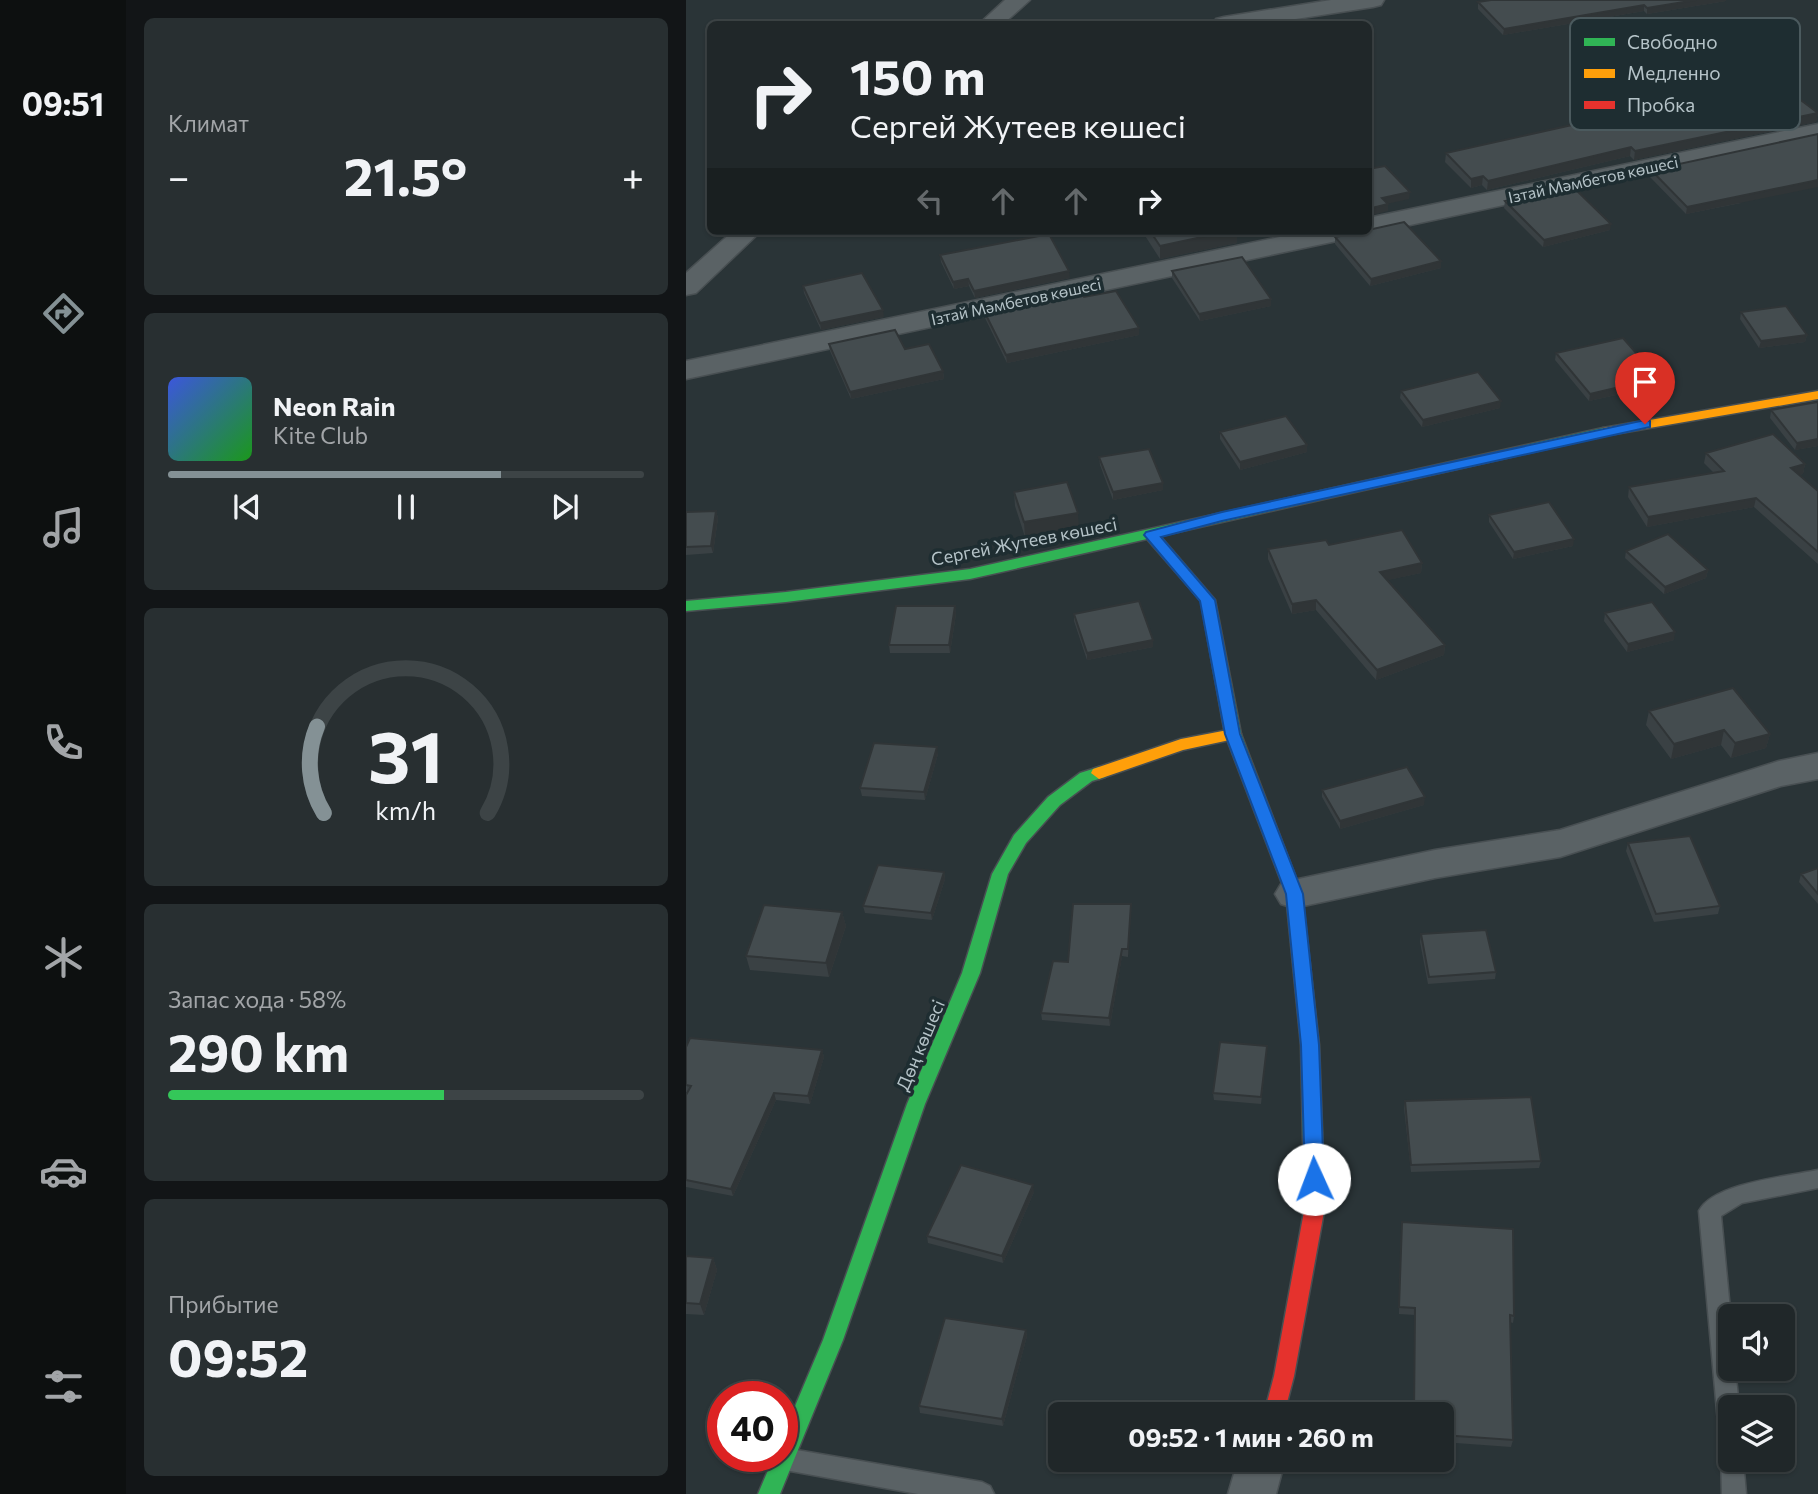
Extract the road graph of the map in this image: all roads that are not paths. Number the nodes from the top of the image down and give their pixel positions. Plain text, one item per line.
1 (1019, 0) edge
2 (1373, 0) edge
3 (994, 21) edge
4 (1243, 21) edge
5 (1818, 131) edge
6 (1372, 225) edge
7 (744, 235) edge
8 (1327, 235) edge
9 (686, 287) edge
10 (686, 370) edge
11 (1818, 396) edge
12 (1151, 535) junction
13 (686, 606) edge
14 (1233, 734) junction
15 (1818, 766) edge
16 (1294, 894) junction
17 (1818, 1179) edge
18 (1726, 1395) edge
19 (1277, 1402) edge
20 (798, 1427) edge
21 (798, 1461) edge
22 (779, 1472) edge
23 (1258, 1472) edge
24 (1732, 1472) edge
25 (769, 1494) edge
26 (982, 1494) edge
27 (1252, 1494) edge
28 (1734, 1494) edge

1 - 3 street
2 - 4 street
5 - 6 street, Ізтай Мәмбетов көшесі
7 - 9 street
8 - 10 street, Ізтай Мәмбетов көшесі
11 - 12 street, Сергей Жутеев көшесі
12 - 13 street, Сергей Жутеев көшесі
12 - 14 street
14 - 16 street
14 - 20 street, Дөң көшесі
15 - 16 street
16 - 19 street
17 - 18 lane
21 - 26 lane
22 - 25 street, Дөң көшесі
23 - 27 street
24 - 28 lane

